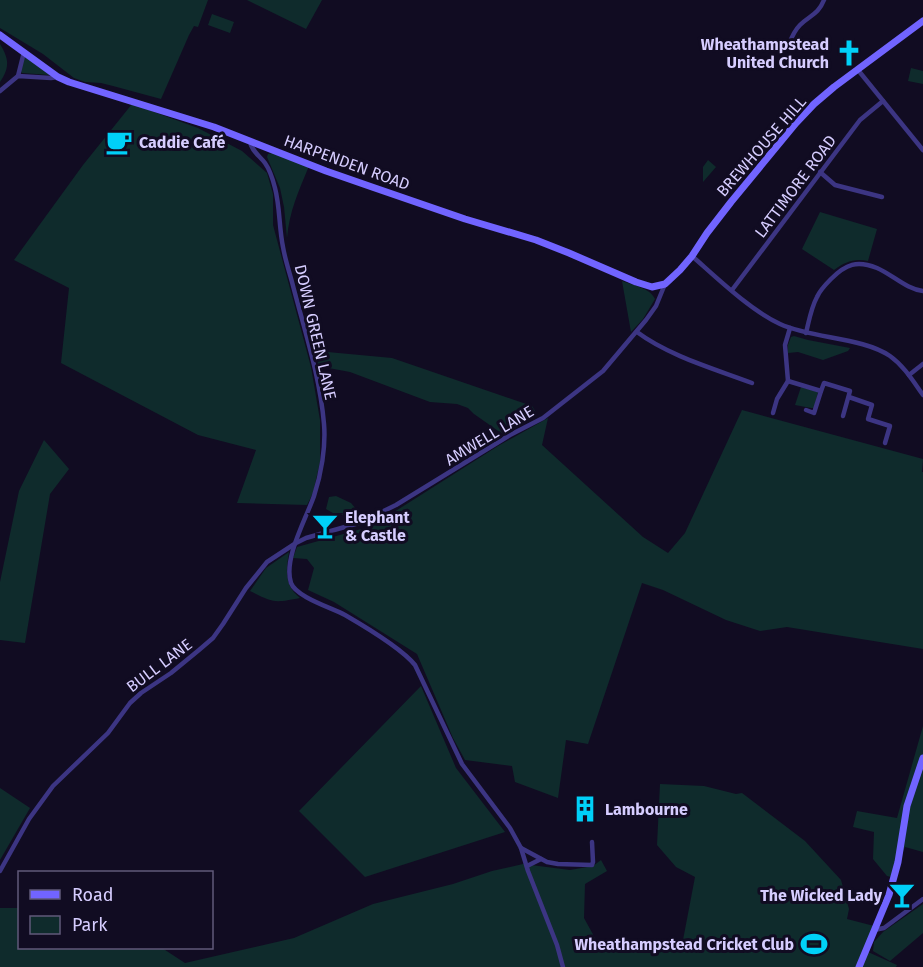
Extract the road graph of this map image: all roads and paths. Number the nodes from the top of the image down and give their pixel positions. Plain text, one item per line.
1 (824, 0) edge
2 (923, 21) edge
3 (0, 35) edge
4 (788, 47) dead end
5 (24, 52) junction
6 (858, 70) junction
7 (18, 76) junction
8 (58, 77) junction
9 (0, 90) edge
10 (883, 101) junction
11 (250, 141) junction
12 (923, 150) edge
13 (820, 172) junction
14 (882, 196) dead end
15 (692, 256) junction
16 (665, 284) junction
17 (652, 287) junction
18 (732, 290) junction
19 (923, 291) edge
20 (660, 298) junction
21 (790, 328) junction
22 (637, 332) junction
23 (806, 333) junction
24 (923, 364) edge
25 (909, 375) junction
26 (788, 381) junction
27 (752, 383) dead end
28 (821, 391) junction
29 (923, 395) edge
30 (849, 398) junction
31 (806, 410) dead end
32 (773, 413) dead end
33 (843, 416) dead end
34 (885, 443) dead end
35 (296, 543) junction
36 (923, 758) edge
37 (592, 842) dead end
38 (521, 848) junction
39 (540, 858) junction
40 (527, 866) junction
41 (0, 870) edge
42 (923, 899) edge
43 (874, 930) junction
44 (563, 967) edge
45 (859, 967) edge

1 - 4 street
2 - 6 street, BREWHOUSE HILL
3 - 5 street, HARPENDEN ROAD
5 - 7 street
5 - 8 street, HARPENDEN ROAD
6 - 10 street
6 - 15 street, BREWHOUSE HILL
7 - 8 street
7 - 9 street
8 - 11 street, HARPENDEN ROAD
10 - 12 street
10 - 13 street, LATTIMORE ROAD
11 - 17 street, HARPENDEN ROAD
11 - 35 street, DOWN GREEN LANE
13 - 14 street
13 - 18 street, LATTIMORE ROAD
15 - 16 street, BREWHOUSE HILL
15 - 18 street
16 - 17 street
16 - 20 street, AMWELL LANE
17 - 20 street
18 - 21 street
19 - 23 street
20 - 22 street, AMWELL LANE
21 - 23 street
21 - 26 street
22 - 27 street
22 - 35 street, AMWELL LANE
23 - 25 street
24 - 25 street
25 - 29 street
26 - 28 street
26 - 32 street
28 - 30 street
28 - 31 street
30 - 33 street
30 - 34 street
35 - 38 street, DOWN GREEN LANE
35 - 41 street, BULL LANE
36 - 43 street
37 - 39 street
38 - 39 street
38 - 40 street, DOWN GREEN LANE
39 - 40 street
40 - 44 street, DOWN GREEN LANE
42 - 43 street
43 - 45 street

